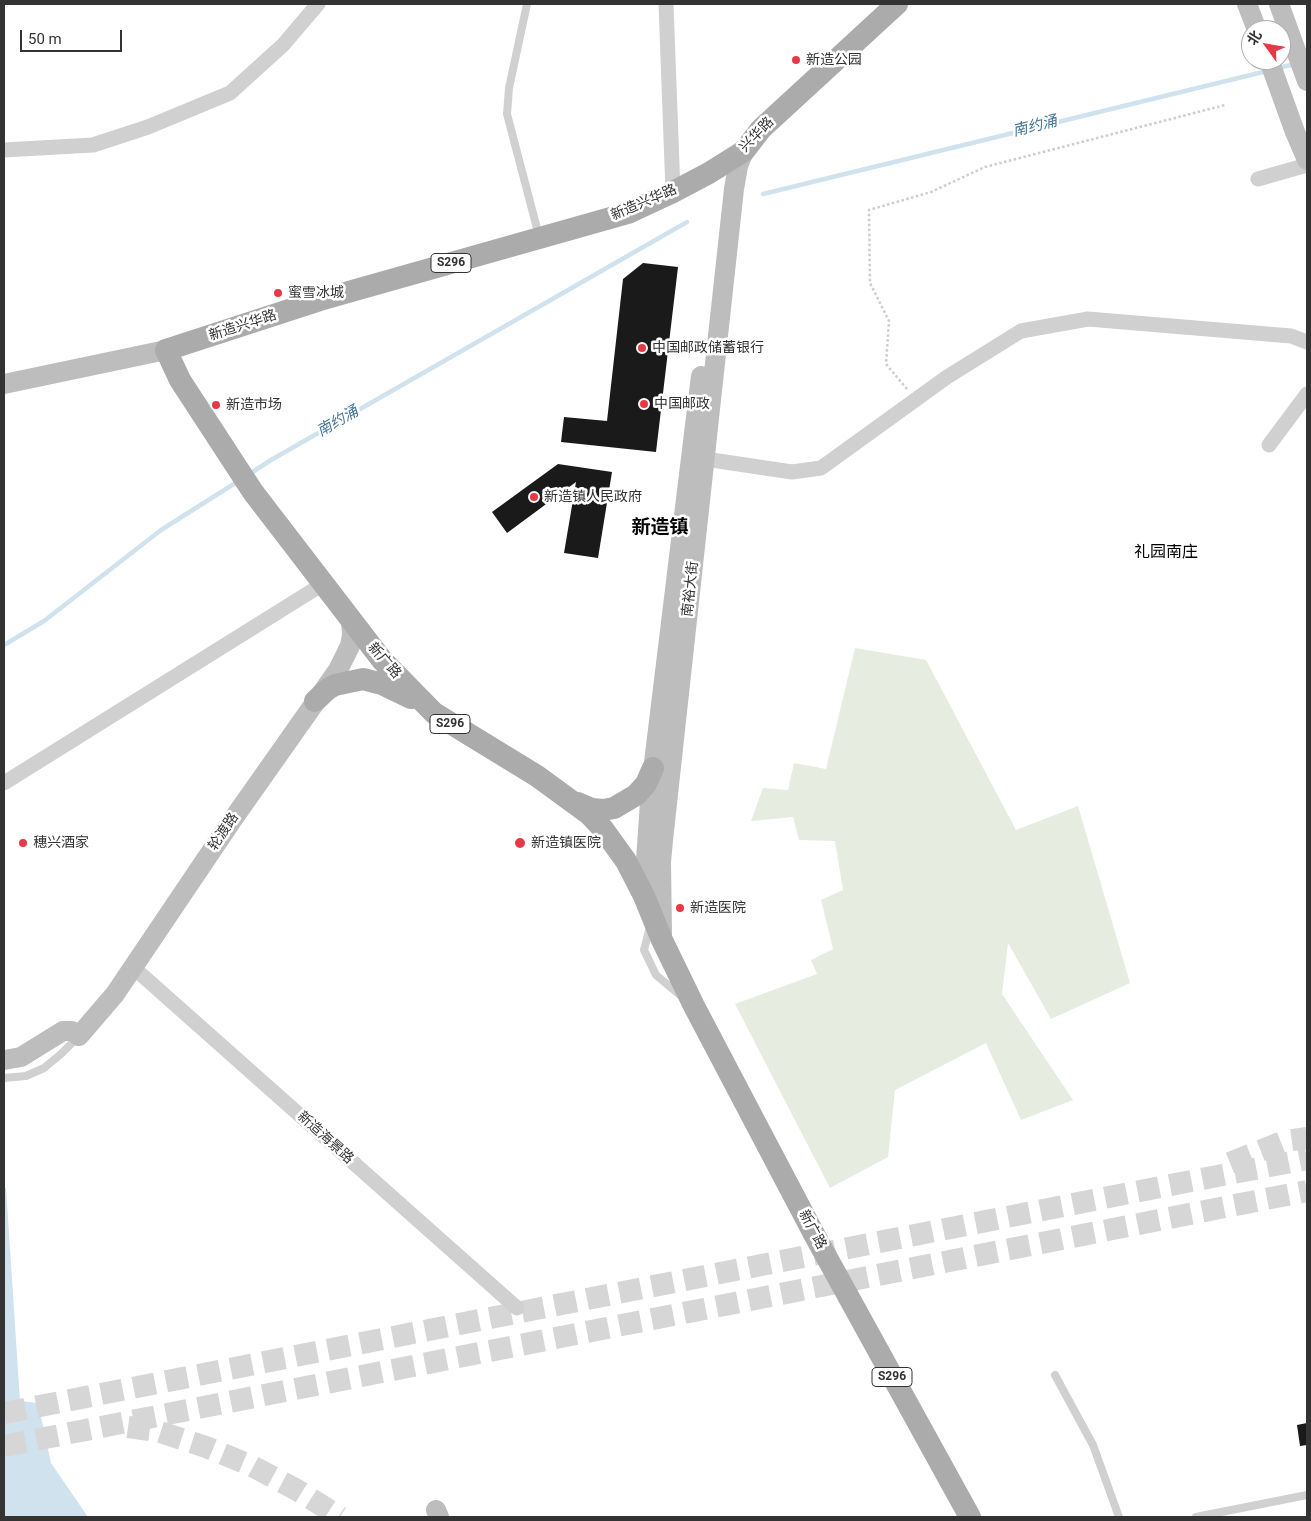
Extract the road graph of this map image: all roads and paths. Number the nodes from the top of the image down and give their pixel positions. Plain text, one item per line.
1 (318, 4) edge
2 (527, 4) edge
3 (666, 4) edge
4 (875, 4) edge
5 (897, 4) edge
6 (1247, 4) edge
7 (1279, 4) edge
8 (1253, 20) edge
9 (1273, 70) edge
10 (1307, 81) edge
11 (1225, 105) dead end
12 (4, 150) edge
13 (737, 156) junction
14 (1307, 160) edge
15 (1307, 165) edge
16 (1258, 179) dead end
17 (673, 192) junction
18 (540, 238) junction
19 (1307, 342) edge
20 (166, 350) junction
21 (4, 384) edge
22 (1307, 394) edge
23 (916, 400) junction
24 (1269, 445) dead end
25 (705, 459) junction
26 (323, 584) junction
27 (351, 620) junction
28 (315, 701) junction
29 (424, 705) junction
30 (654, 768) junction
31 (4, 783) edge
32 (572, 801) junction
33 (653, 918) junction
34 (662, 940) junction
35 (134, 968) junction
36 (694, 1006) junction
37 (79, 1036) junction
38 (4, 1060) edge
39 (4, 1078) edge
40 (517, 1308) dead end
41 (1055, 1375) dead end
42 (1307, 1496) edge
43 (970, 1517) edge
44 (1119, 1517) edge
45 (1196, 1517) edge

1 - 12 street
2 - 18 lane
3 - 17 street
4 - 13 main road, 兴华路
5 - 13 main road, 兴华路 / S296
6 - 8 main road
7 - 10 main road
9 - 14 main road
11 - 23 path
13 - 17 main road, 新造兴华路 / S296
13 - 25 main road, 南裕大街
13 - 30 main road, 南裕大街
15 - 16 street
17 - 18 main road, 新造兴华路 / S296
18 - 20 main road, 新造兴华路 / S296
19 - 23 street
20 - 21 main road, 新造兴华路
20 - 26 main road, 新广路 / S296
22 - 24 street
23 - 25 street
25 - 34 main road, 南裕大街
26 - 27 main road, 新广路 / S296
26 - 31 street
27 - 28 main road, 轮渡路
27 - 29 main road, 新广路 / S296
28 - 29 main road
28 - 35 main road, 轮渡路
29 - 32 main road, 新广路 / S296
30 - 32 main road
30 - 33 main road, 南裕大街
32 - 33 main road, 新广路 / S296
33 - 34 main road, S296
33 - 36 lane
34 - 36 main road, 新广路 / S296
35 - 37 main road, 轮渡路
35 - 40 street, 新造海景路
36 - 43 main road, 新广路 / S296
37 - 38 main road
37 - 39 lane
41 - 44 lane
42 - 45 lane

